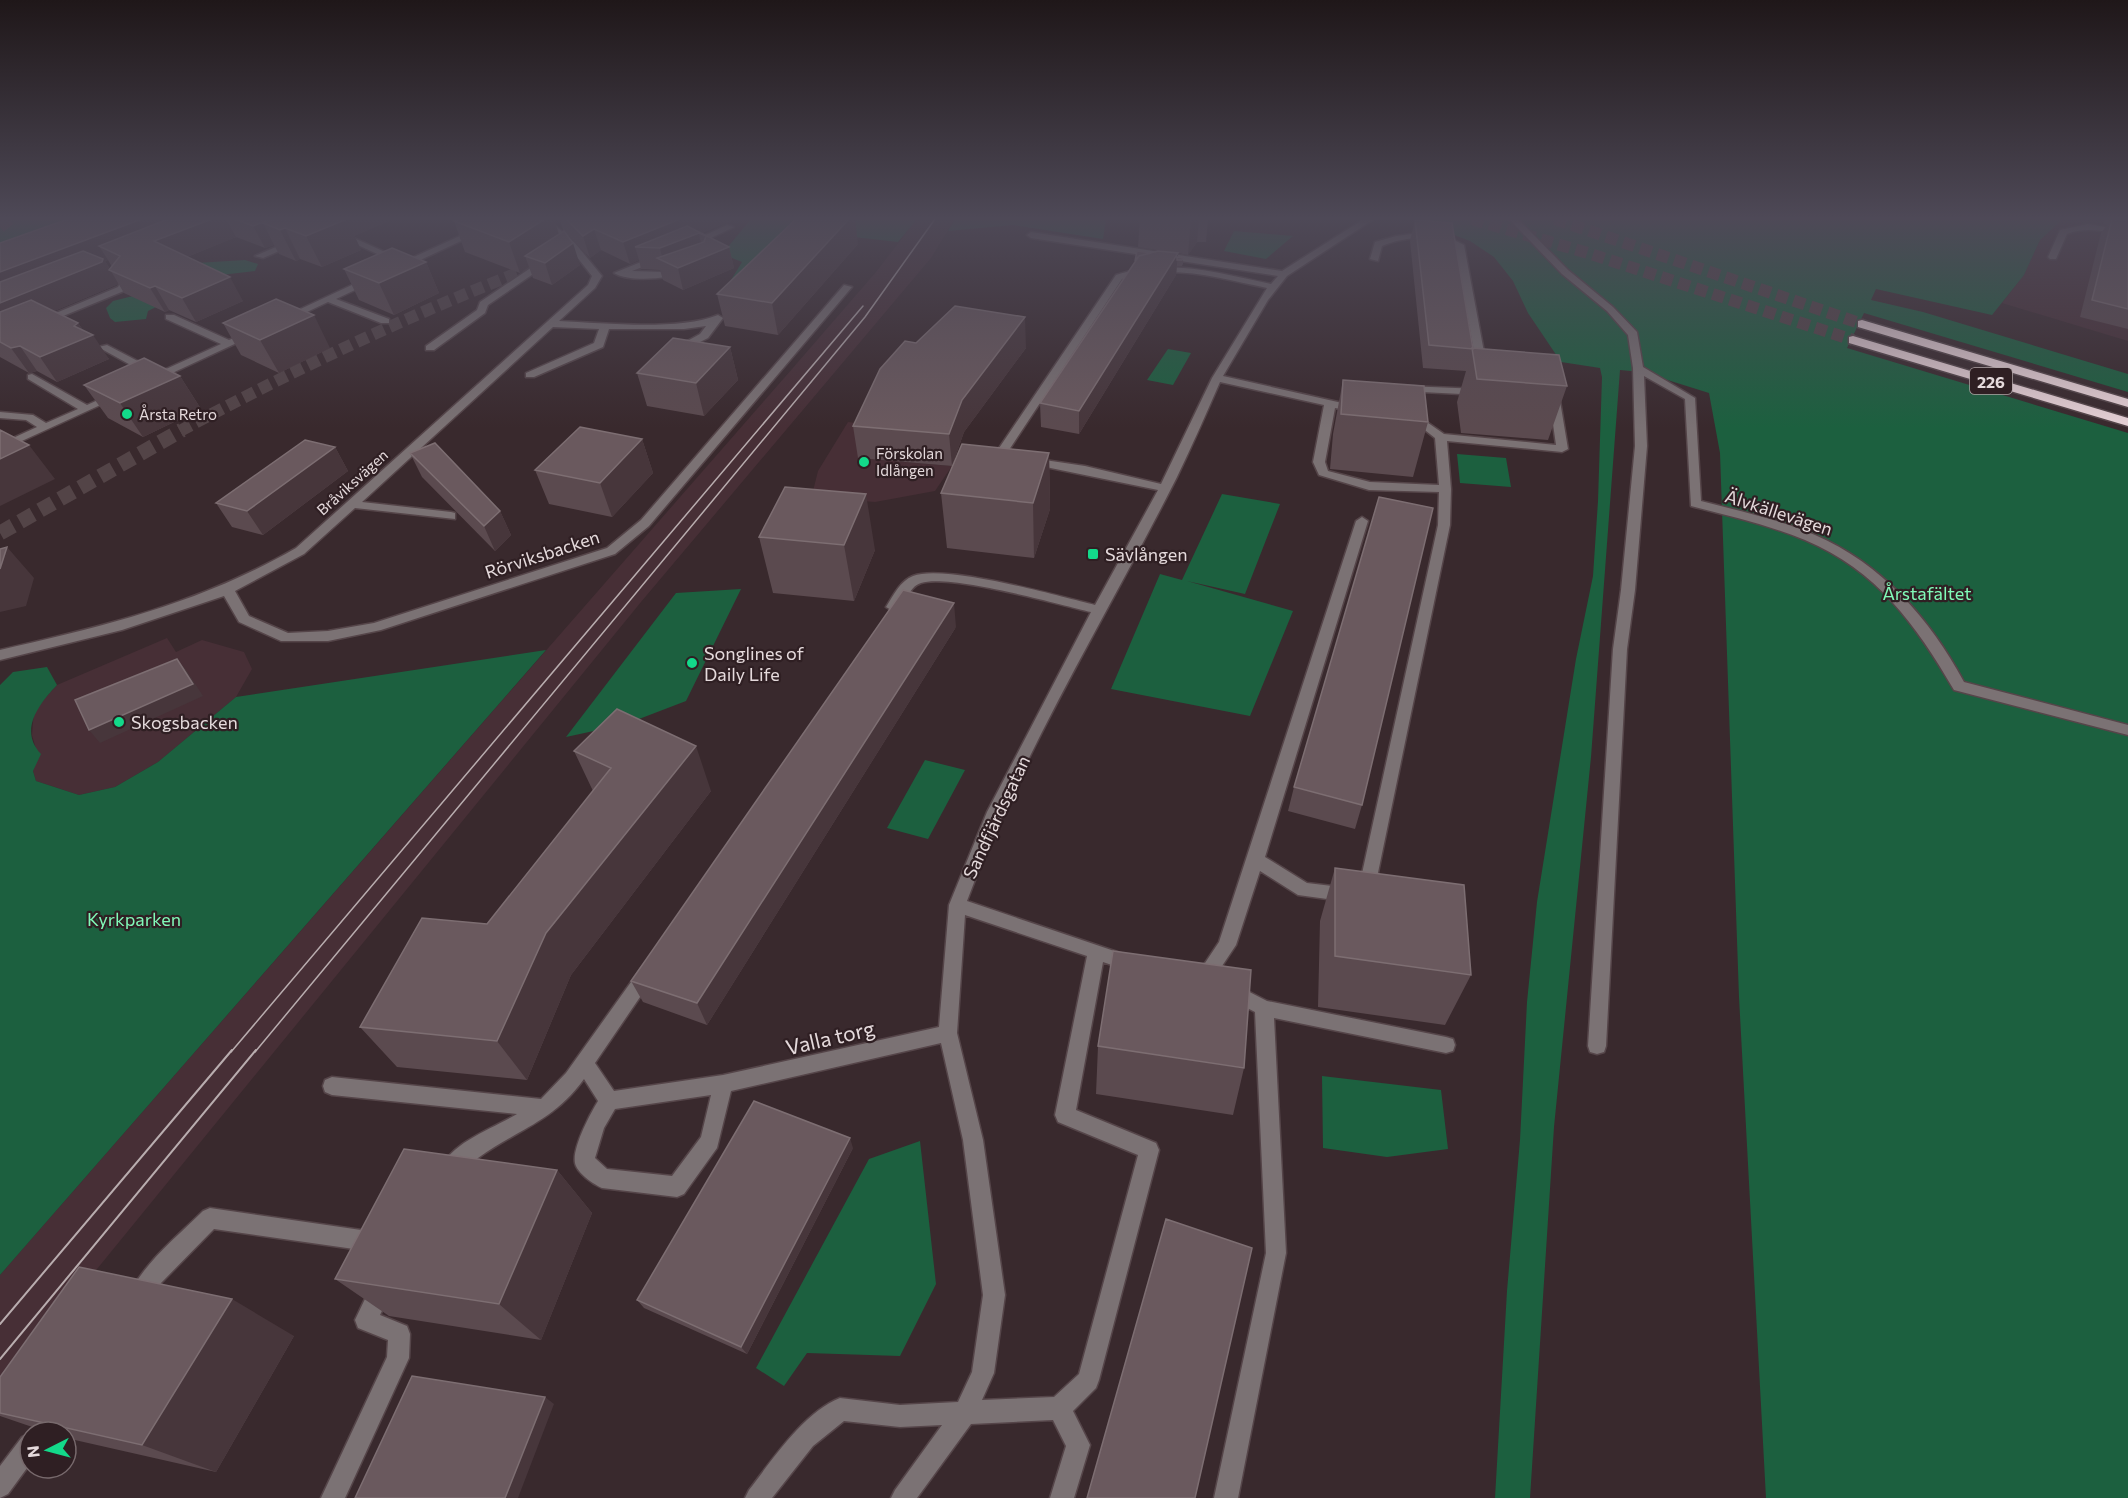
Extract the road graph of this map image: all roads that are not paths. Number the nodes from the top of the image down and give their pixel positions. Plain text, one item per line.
1 (119, 289) edge
2 (351, 289) edge
3 (506, 289) edge
4 (589, 289) edge
5 (845, 289) edge
6 (1111, 289) edge
7 (1272, 289) edge
8 (1469, 289) edge
9 (1586, 289) edge
10 (329, 299) junction
11 (727, 307) edge
12 (170, 317) edge
13 (385, 321) edge
14 (715, 322) junction
15 (552, 324) junction
16 (1862, 324) tunnel mouth
17 (269, 326) edge
18 (27, 327) edge
19 (605, 327) junction
20 (259, 330) edge
21 (1853, 340) tunnel mouth
22 (229, 344) junction
23 (103, 347) dead end
24 (684, 347) edge
25 (430, 348) dead end
26 (1638, 368) junction
27 (530, 375) dead end
28 (159, 376) junction
29 (32, 377) edge
30 (1217, 378) junction
31 (1403, 388) edge
32 (1532, 398) edge
33 (2128, 403) edge
34 (1330, 404) junction
35 (87, 409) junction
36 (1366, 410) edge
37 (1395, 410) edge
38 (0, 415) edge
39 (2128, 422) edge
40 (45, 428) junction
41 (1441, 437) junction
42 (0, 448) edge
43 (1164, 488) junction
44 (1445, 489) junction
45 (352, 504) junction
46 (451, 516) edge
47 (1362, 521) dead end
48 (228, 591) junction
49 (1099, 610) junction
50 (883, 622) edge
51 (1, 657) edge
52 (2128, 730) edge
53 (1256, 860) junction
54 (957, 905) junction
55 (1096, 953) junction
56 (654, 962) edge
57 (1149, 968) edge
58 (1206, 976) junction
59 (1182, 977) edge
60 (1264, 1008) junction
61 (948, 1033) junction
62 (1446, 1045) dead end
63 (1596, 1046) dead end
64 (586, 1065) junction
65 (723, 1084) junction
66 (332, 1086) dead end
67 (609, 1101) junction
68 (544, 1108) junction
69 (435, 1189) edge
70 (127, 1313) edge
71 (1059, 1408) junction
72 (965, 1413) junction
73 (18, 1461) edge
74 (0, 1486) edge
75 (333, 1498) edge
76 (757, 1498) edge
77 (903, 1498) edge
78 (1062, 1498) edge
79 (1226, 1498) edge

1 - 18 street
2 - 10 street
3 - 25 street
4 - 15 street, Bråviksvägen
5 - 48 street, Rörviksbacken
6 - 43 street
7 - 30 street, Sandfjärdsgatan
8 - 31 street
9 - 26 street
10 - 13 street
10 - 17 street
11 - 14 street
12 - 22 street
14 - 19 street
14 - 24 street
15 - 19 street
15 - 45 street, Bråviksvägen
16 - 33 highway, 226
19 - 27 street
20 - 22 street
21 - 39 highway, 226
22 - 28 street
23 - 28 street
26 - 52 street, Älvkällevägen
26 - 63 street
28 - 35 street
29 - 35 street
30 - 34 street
30 - 43 street, Sandfjärdsgatan
32 - 41 street
34 - 36 street
34 - 44 street
35 - 40 street
37 - 41 street
38 - 40 street
40 - 42 street
41 - 44 street
43 - 49 street, Sandfjärdsgatan
44 - 53 street
45 - 46 street
45 - 48 street, Bråviksvägen
47 - 53 street
48 - 51 street, Bråviksvägen
49 - 50 street
49 - 54 street, Sandfjärdsgatan
53 - 58 street
54 - 55 street
54 - 61 street, Sandfjärdsgatan
55 - 57 street
55 - 71 street
56 - 64 street
58 - 59 street
58 - 60 street
60 - 62 street
60 - 79 street
61 - 65 street, Valla torg
61 - 72 street, Sandfjärdsgatan
64 - 67 street
64 - 68 street
65 - 67 street, Valla torg
65 - 67 street
66 - 68 street
68 - 69 street
70 - 75 street
71 - 72 street
71 - 78 street
72 - 76 street
72 - 77 street, Sandfjärdsgatan
73 - 74 street

